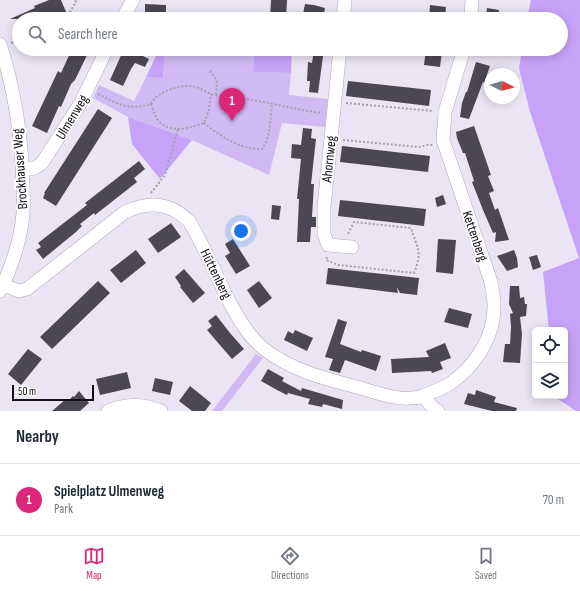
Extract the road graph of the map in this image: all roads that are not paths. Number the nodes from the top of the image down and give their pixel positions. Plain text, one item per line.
1 (133, 0) edge
2 (345, 0) edge
3 (472, 0) edge
4 (126, 12) edge
5 (344, 12) edge
6 (471, 12) edge
7 (0, 44) edge
8 (105, 56) edge
9 (339, 56) edge
10 (462, 56) edge
11 (23, 170) junction
12 (347, 247) road end
13 (2, 288) edge
14 (422, 396) junction
15 (108, 411) edge
16 (161, 411) edge
17 (438, 411) edge

1 - 4 street
2 - 5 street
3 - 6 street
7 - 11 street, Brockhauser Weg
8 - 11 street, Ulmenweg
9 - 12 street, Ahornweg
10 - 14 street, Kettenberg
11 - 13 street, Brockhauser Weg
13 - 14 street, Hüttenberg
14 - 17 street
15 - 16 street

